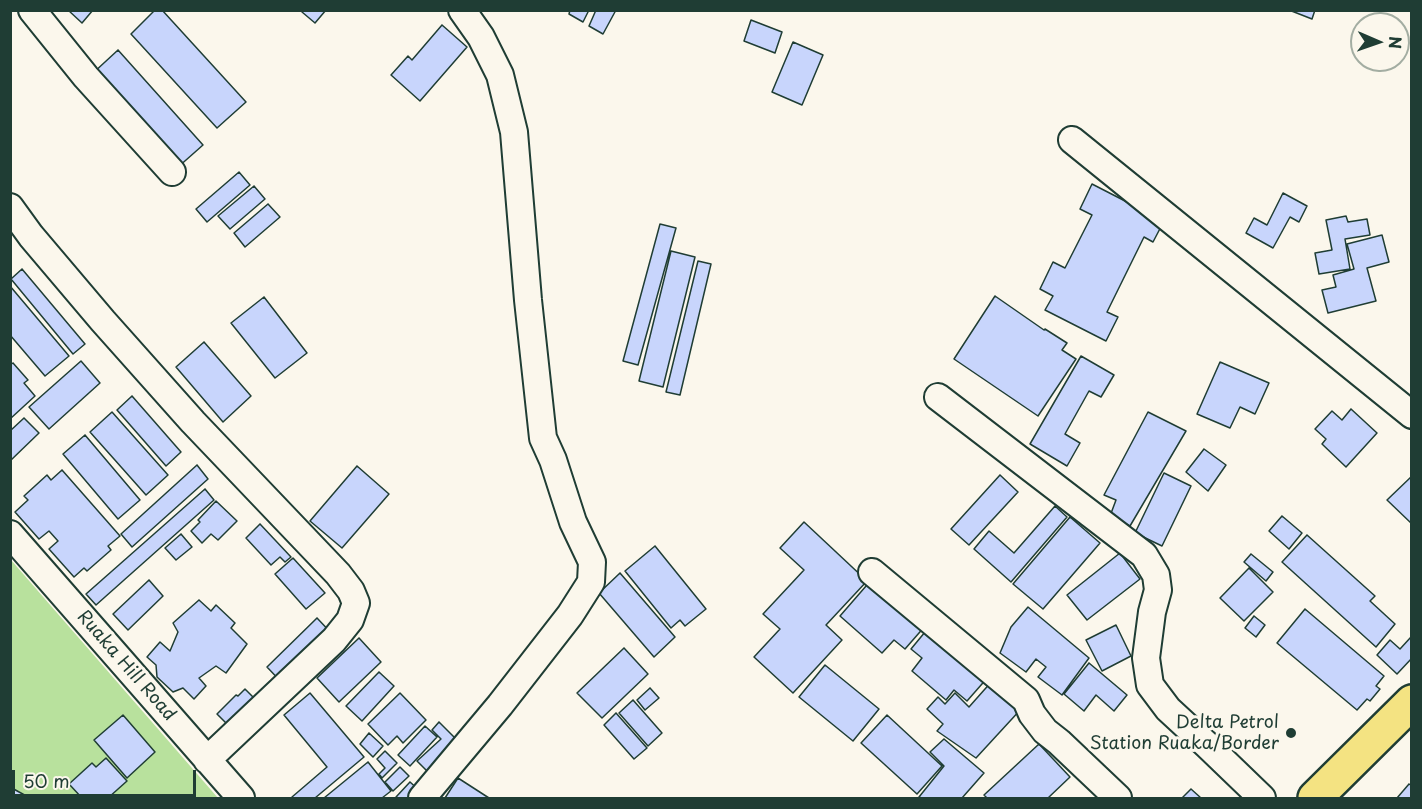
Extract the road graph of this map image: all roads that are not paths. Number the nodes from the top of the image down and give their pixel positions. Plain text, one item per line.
1 (32, 10) edge
2 (462, 10) edge
3 (1072, 140) dead end
4 (172, 172) dead end
5 (10, 207) edge
6 (938, 397) dead end
7 (1412, 416) edge
8 (10, 534) edge
9 (872, 572) dead end
10 (1407, 716) edge
11 (207, 760) junction
12 (241, 798) edge
13 (422, 798) edge
14 (1118, 798) edge
15 (1262, 798) edge
16 (1315, 798) edge

1 - 4 street
2 - 13 street
3 - 7 street
5 - 11 street
6 - 15 street
8 - 11 street, Ruaka Hill Road
9 - 14 street
10 - 16 main road
11 - 12 street, Ruaka Hill Road

